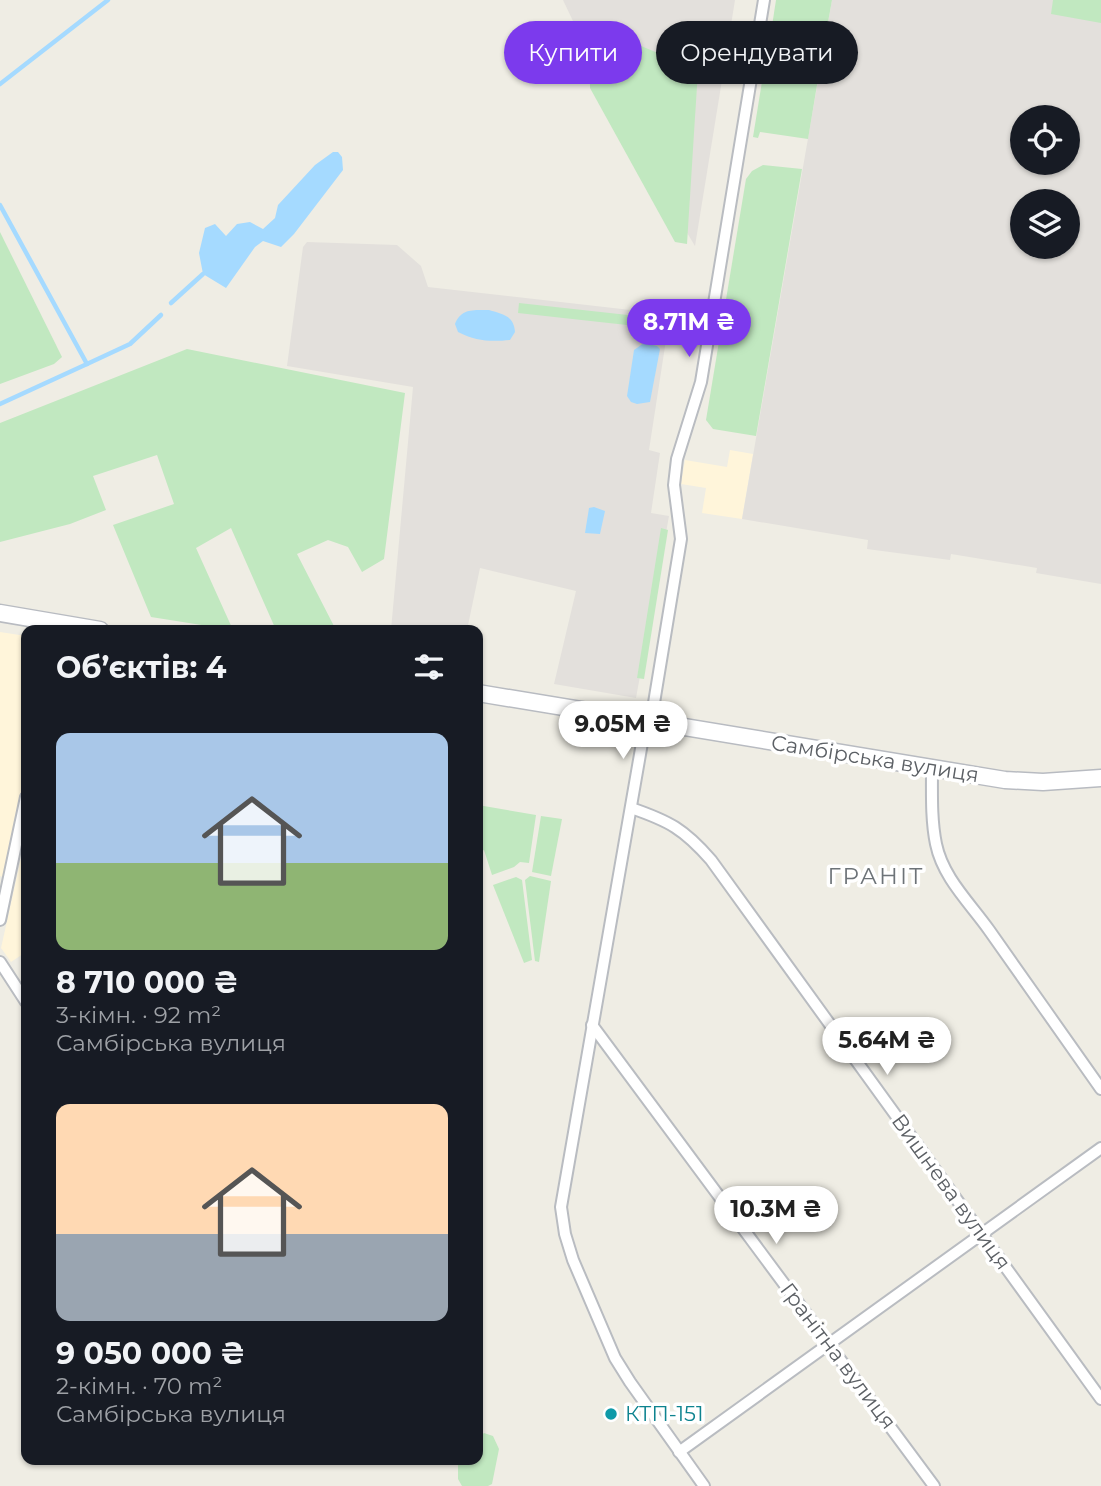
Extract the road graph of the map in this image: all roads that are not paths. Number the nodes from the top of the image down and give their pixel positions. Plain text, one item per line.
1 (764, 0) edge
2 (0, 613) edge
3 (57, 625) edge
4 (483, 694) edge
5 (648, 721) junction
6 (932, 768) junction
7 (1101, 778) edge
8 (631, 808) junction
9 (21, 821) edge
10 (0, 920) edge
11 (0, 962) edge
12 (21, 994) edge
13 (592, 1025) junction
14 (1101, 1089) edge
15 (1101, 1148) edge
16 (981, 1235) junction
17 (829, 1343) junction
18 (1101, 1399) edge
19 (679, 1452) junction
20 (704, 1486) edge
21 (934, 1486) edge

1 - 5 street
2 - 3 main road
4 - 5 main road, Самбірська вулиця
5 - 6 main road, Самбірська вулиця
5 - 8 street
6 - 7 main road, Самбірська вулиця
6 - 14 street
8 - 13 street
8 - 16 street, Вишнева вулиця
9 - 10 street
11 - 12 street
13 - 17 street, Гранітна вулиця
13 - 19 street
15 - 16 street
16 - 17 street
16 - 18 street, Вишнева вулиця
17 - 19 street
17 - 21 street, Гранітна вулиця
19 - 20 street

